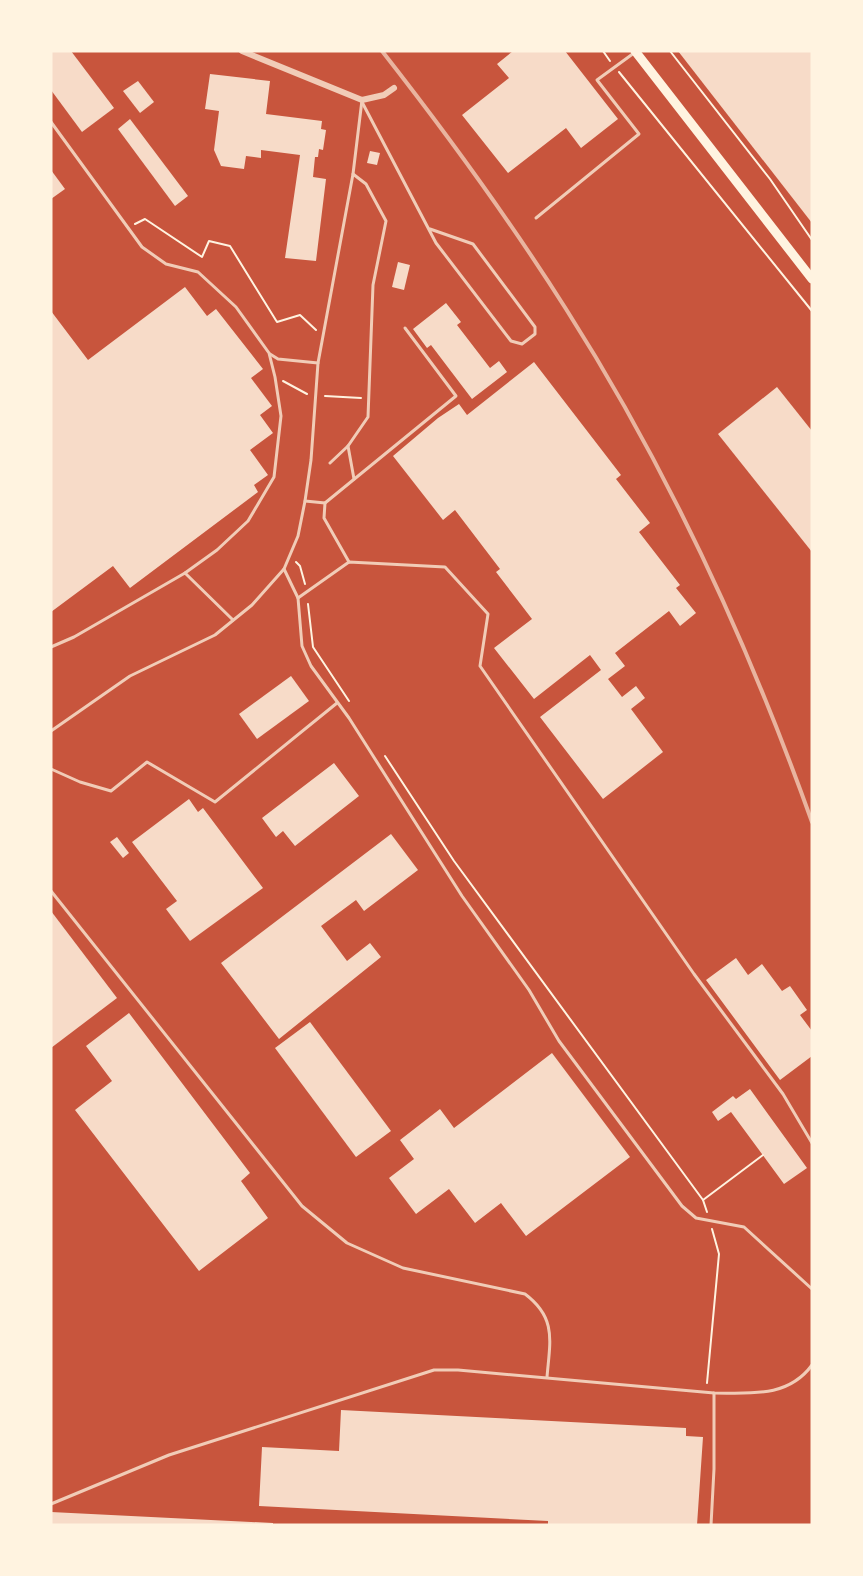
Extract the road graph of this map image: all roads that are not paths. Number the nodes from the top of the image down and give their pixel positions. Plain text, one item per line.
1 (242, 51) edge
2 (634, 51) edge
3 (394, 88) dead end
4 (362, 100) junction
5 (51, 122) edge
6 (353, 174) junction
7 (536, 218) dead end
8 (430, 229) junction
9 (812, 279) edge
10 (405, 328) dead end
11 (268, 353) junction
12 (318, 363) junction
13 (348, 446) junction
14 (330, 463) dead end
15 (354, 480) junction
16 (305, 501) junction
17 (325, 502) junction
18 (350, 562) junction
19 (284, 569) junction
20 (185, 573) junction
21 (298, 598) junction
22 (233, 620) junction
23 (51, 647) edge
24 (338, 702) junction
25 (51, 731) edge
26 (51, 770) edge
27 (51, 891) edge
28 (812, 1143) edge
29 (812, 1289) edge
30 (812, 1365) edge
31 (547, 1377) junction
32 (714, 1393) junction
33 (51, 1504) edge
34 (711, 1525) edge

1 - 4 street
2 - 7 lane
2 - 9 main road
3 - 4 street
4 - 6 lane
4 - 8 lane
5 - 11 lane
6 - 12 lane
6 - 13 lane
8 - 8 lane
10 - 15 lane
11 - 12 lane
11 - 20 lane
12 - 16 lane
13 - 14 lane
13 - 15 lane
15 - 17 lane
16 - 17 lane
16 - 19 lane
17 - 18 lane
18 - 21 lane
18 - 28 lane
19 - 21 lane
19 - 22 lane
20 - 22 lane
20 - 23 lane
21 - 24 lane
22 - 25 lane
24 - 26 lane
24 - 29 lane
27 - 31 lane
30 - 32 lane
31 - 32 lane
31 - 33 lane
32 - 34 lane

